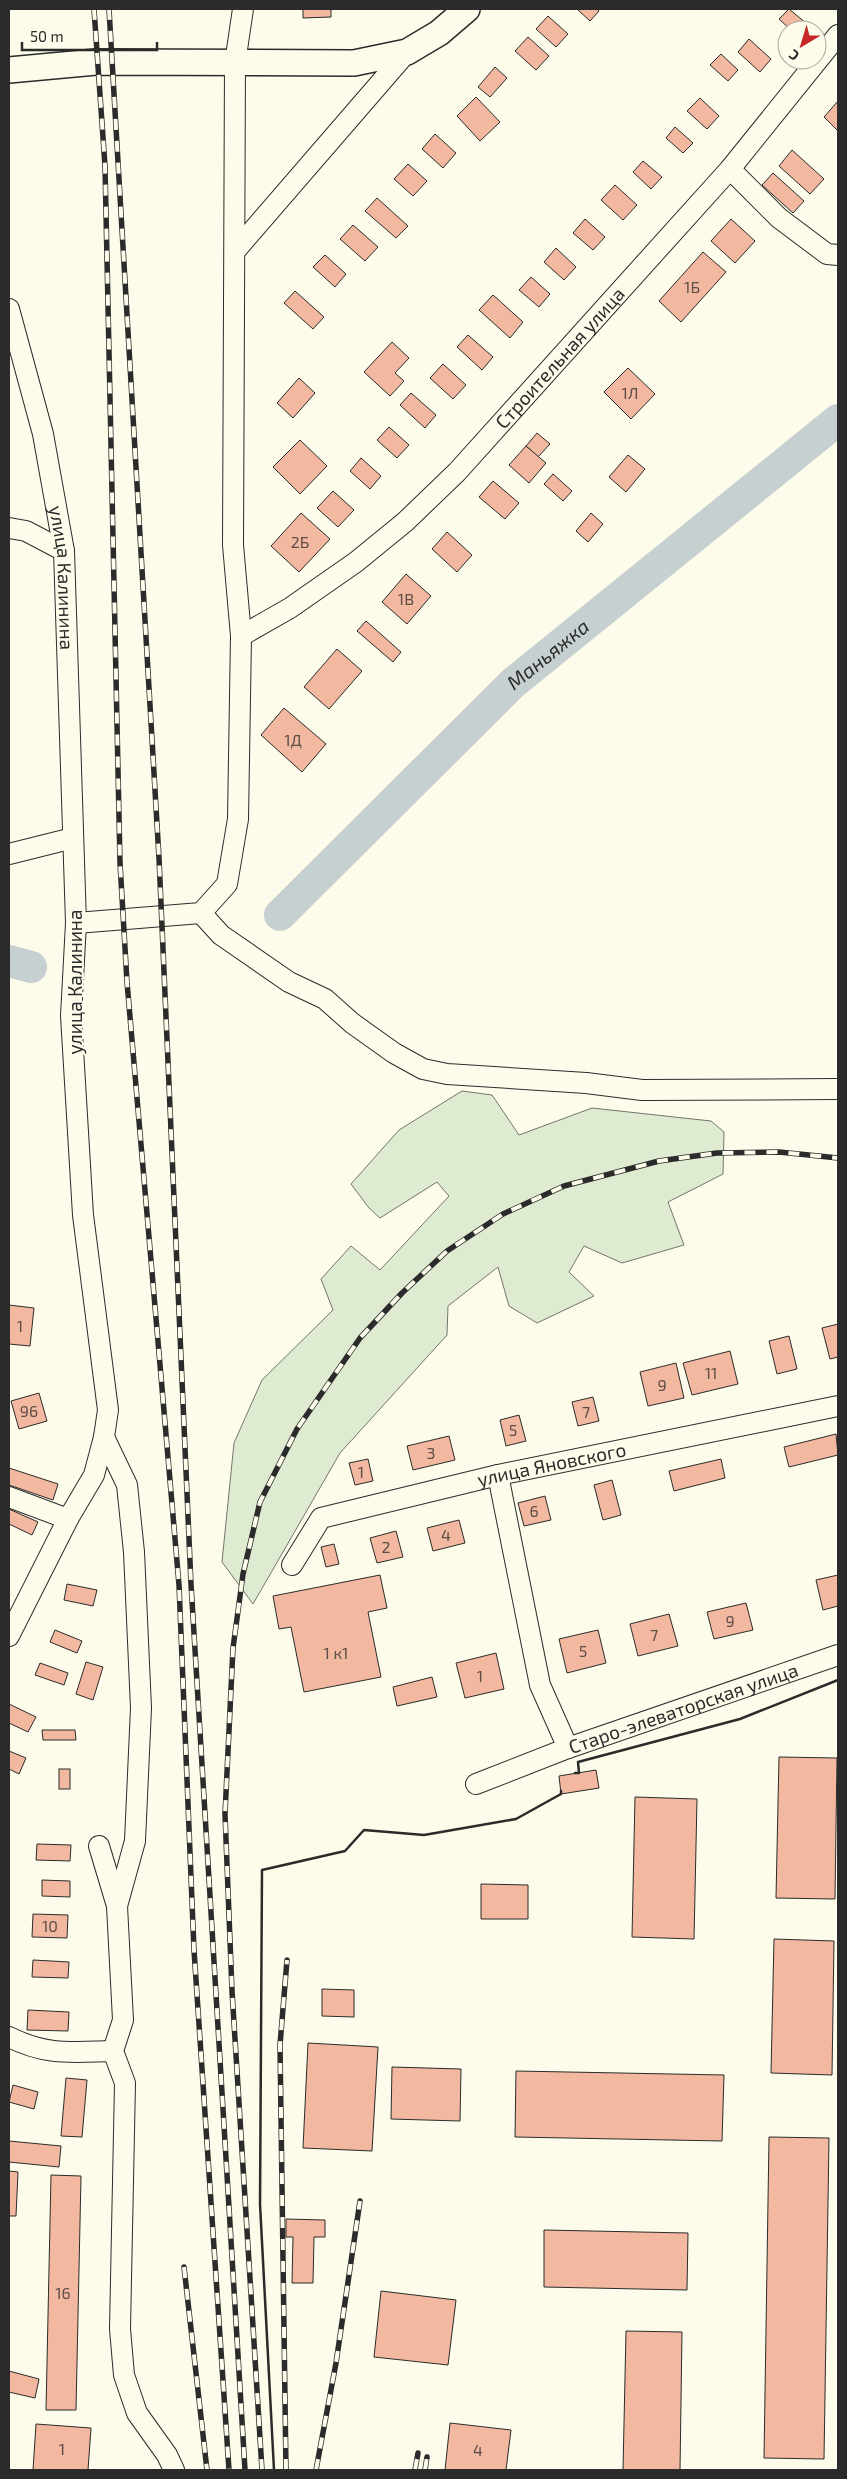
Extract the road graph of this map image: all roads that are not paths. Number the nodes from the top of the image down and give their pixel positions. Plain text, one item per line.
1 (243, 9) edge
2 (467, 9) edge
3 (838, 34) edge
4 (407, 52) junction
5 (235, 63) junction
6 (9, 70) edge
7 (730, 170) junction
8 (235, 251) junction
9 (838, 255) edge
10 (9, 309) edge
11 (16, 366) edge
12 (9, 528) edge
13 (64, 550) junction
14 (241, 636) junction
15 (73, 838) junction
16 (9, 854) edge
17 (201, 912) junction
18 (76, 923) junction
19 (838, 1089) edge
20 (838, 1406) edge
21 (104, 1437) junction
22 (498, 1475) junction
23 (9, 1497) edge
24 (68, 1519) junction
25 (292, 1565) dead end
26 (9, 1636) edge
27 (838, 1655) edge
28 (568, 1748) junction
29 (476, 1784) dead end
30 (99, 1846) dead end
31 (116, 1906) junction
32 (9, 2037) edge
33 (113, 2051) junction
34 (174, 2470) edge

1 - 5 street
2 - 4 main road
3 - 7 street, Строительная улица
4 - 5 main road
4 - 8 street
5 - 6 main road
5 - 8 street
7 - 9 street
7 - 14 street, Строительная улица
8 - 14 street
10 - 11 street, улица Калинина
11 - 13 street, улица Калинина
12 - 13 street
13 - 15 street, улица Калинина
14 - 17 street
15 - 16 street
15 - 18 street, улица Калинина
17 - 18 street
17 - 19 street
18 - 21 street, улица Калинина
20 - 22 street, улица Яновского
21 - 24 street, улица Калинина
21 - 31 street
22 - 25 street, улица Яновского
22 - 28 street, Старо-элеваторская улица
23 - 24 street
24 - 26 street, улица Калинина
27 - 28 street, Старо-элеваторская улица
28 - 29 street
30 - 31 street
31 - 33 street
32 - 33 street
33 - 34 street

